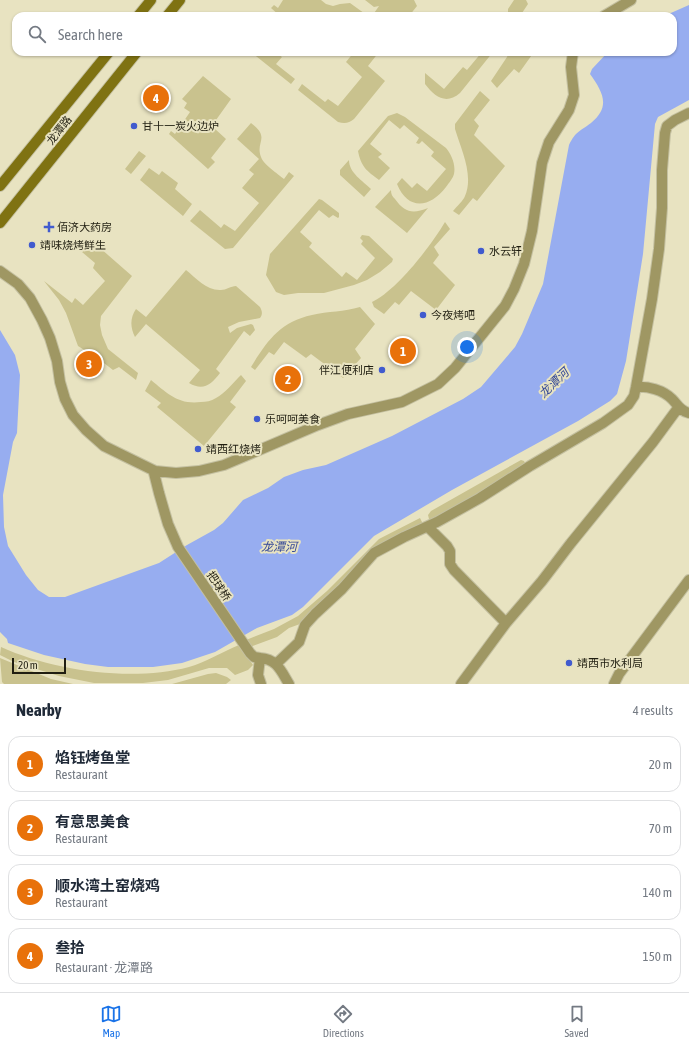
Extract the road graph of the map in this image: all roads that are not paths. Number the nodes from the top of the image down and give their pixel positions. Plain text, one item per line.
1 (151, 0) edge
2 (180, 0) edge
3 (631, 0) edge
4 (141, 12) edge
5 (170, 12) edge
6 (611, 12) edge
7 (106, 56) edge
8 (134, 56) edge
9 (572, 56) edge
10 (689, 113) edge
11 (0, 186) edge
12 (0, 223) edge
13 (0, 271) edge
14 (636, 387) junction
15 (678, 408) junction
16 (689, 413) edge
17 (155, 471) junction
18 (428, 527) junction
19 (689, 580) edge
20 (506, 623) junction
21 (260, 658) junction
22 (276, 664) junction
23 (259, 684) edge
24 (289, 684) edge
25 (461, 684) edge
26 (614, 684) edge

1 - 4 main road
2 - 5 main road
3 - 6 street
7 - 11 main road, 龙潭路
8 - 12 main road, 龙潭路
9 - 17 street
10 - 14 street
13 - 17 street
14 - 15 street
14 - 18 street
15 - 16 street
15 - 20 street
17 - 21 street, 把球桥
18 - 20 street
18 - 22 street
19 - 26 street
20 - 25 street
21 - 22 street, 把球桥
21 - 23 street
22 - 24 street

